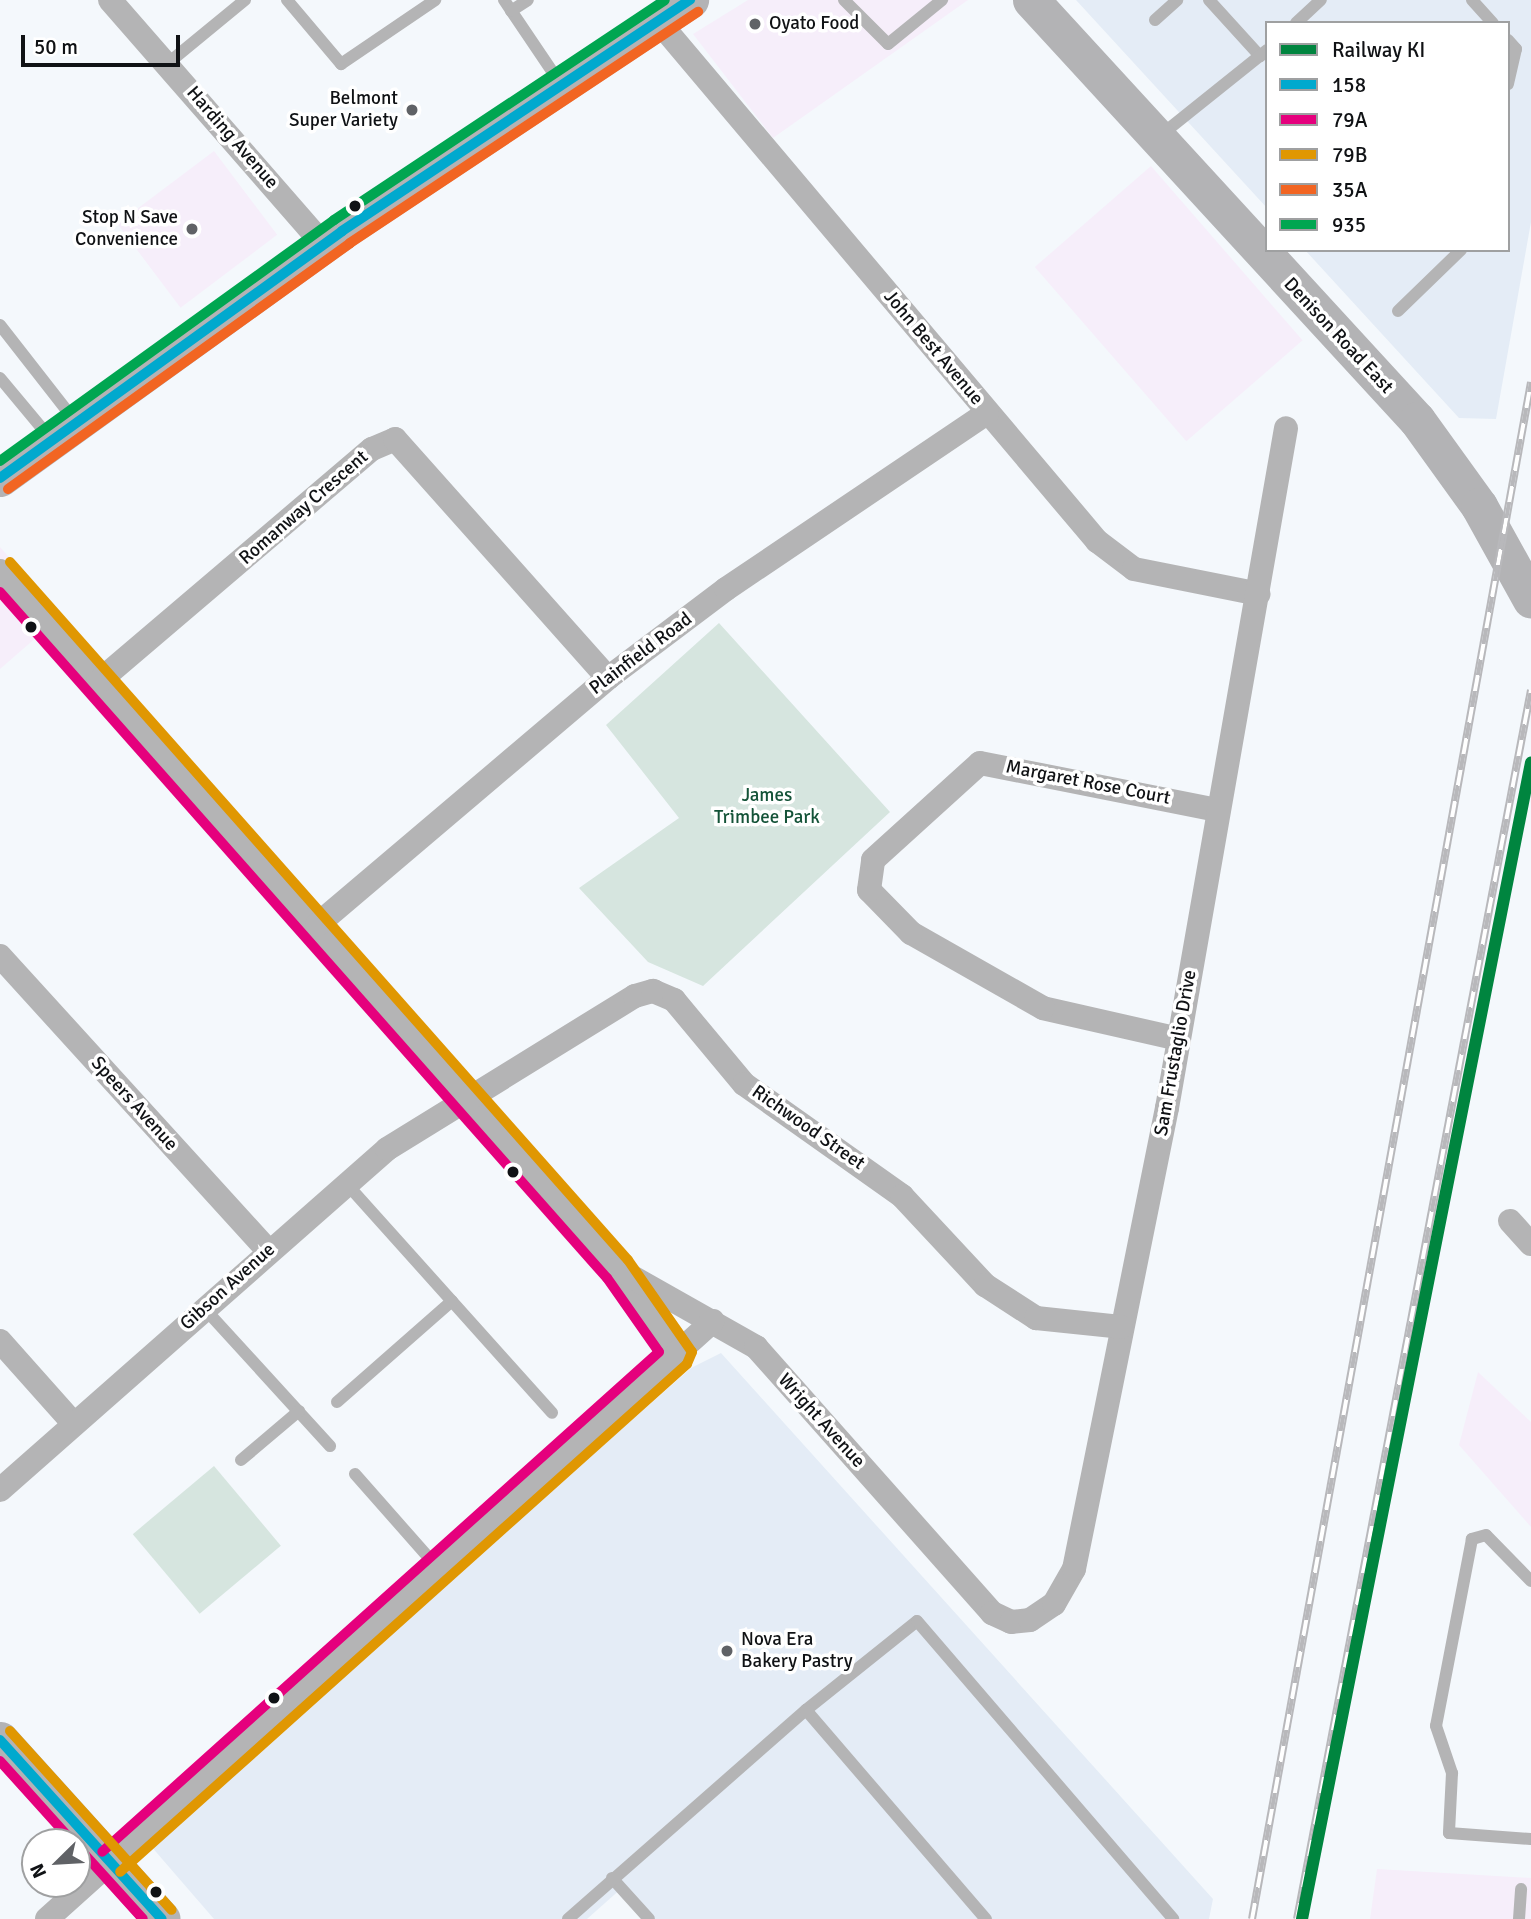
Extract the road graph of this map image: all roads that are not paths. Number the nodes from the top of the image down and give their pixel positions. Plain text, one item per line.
1 (110, 0) edge
2 (245, 0) edge
3 (287, 0) edge
4 (435, 0) edge
5 (528, 0) edge
6 (690, 0) edge
7 (844, 0) edge
8 (942, 0) edge
9 (1177, 0) edge
10 (1209, 0) edge
11 (1321, 0) edge
12 (1472, 0) edge
13 (1036, 2) edge
14 (507, 6) edge
15 (1155, 20) dead end
16 (658, 21) junction
17 (1298, 21) edge
18 (1491, 21) edge
19 (1510, 42) edge
20 (1263, 53) edge
21 (167, 64) junction
22 (1510, 75) edge
23 (560, 83) junction
24 (1156, 139) junction
25 (324, 245) junction
26 (1459, 252) edge
27 (1398, 311) dead end
28 (0, 325) edge
29 (0, 378) edge
30 (987, 412) junction
31 (1286, 428) dead end
32 (65, 433) junction
33 (0, 478) edge
34 (0, 571) edge
35 (1259, 594) junction
36 (1531, 600) edge
37 (608, 678) junction
38 (98, 682) junction
39 (1218, 810) junction
40 (317, 925) junction
41 (0, 956) edge
42 (1179, 1039) junction
43 (465, 1097) junction
44 (345, 1181) junction
45 (1510, 1221) dead end
46 (1531, 1244) edge
47 (268, 1251) junction
48 (618, 1269) junction
49 (452, 1301) junction
50 (204, 1308) junction
51 (713, 1321) junction
52 (1121, 1327) junction
53 (0, 1341) edge
54 (678, 1354) junction
55 (337, 1402) dead end
56 (299, 1411) junction
57 (552, 1413) dead end
58 (74, 1424) junction
59 (330, 1446) dead end
60 (241, 1460) dead end
61 (355, 1474) dead end
62 (0, 1490) edge
63 (438, 1568) junction
64 (1531, 1581) edge
65 (992, 1613) joint
66 (806, 1710) junction
67 (0, 1740) edge
68 (1529, 1839) edge
69 (111, 1862) junction
70 (612, 1878) junction
71 (1521, 1889) dead end
72 (47, 1919) edge
73 (162, 1919) edge
74 (568, 1919) edge
75 (649, 1919) edge
76 (986, 1919) edge
77 (1173, 1919) edge
78 (1519, 1919) edge

1 - 21 street, Harding Avenue
2 - 21 lane
3 - 4 lane
5 - 14 lane
6 - 16 main road
7 - 8 lane
9 - 15 lane
10 - 20 lane
11 - 17 lane
12 - 18 lane
13 - 24 main road, Denison Road East
14 - 23 lane
16 - 23 main road
16 - 30 street, John Best Avenue
19 - 22 lane
20 - 24 lane
21 - 25 street, Harding Avenue
23 - 25 main road
24 - 36 main road, Denison Road East
25 - 32 main road
26 - 27 lane
28 - 32 lane
29 - 32 lane
30 - 35 street, John Best Avenue
30 - 37 street, Plainfield Road
31 - 35 street, Sam Frustaglio Drive
32 - 33 main road
34 - 38 street, Wright Avenue
35 - 39 street, Sam Frustaglio Drive
37 - 38 street, Romanway Crescent
37 - 40 street, Plainfield Road
38 - 40 street, Wright Avenue
39 - 42 street, Sam Frustaglio Drive
39 - 42 street, Margaret Rose Court
40 - 43 street, Wright Avenue
41 - 47 street, Speers Avenue
42 - 52 street, Sam Frustaglio Drive
43 - 44 street, Gibson Avenue
43 - 48 street, Wright Avenue
43 - 52 street, Richwood Street
44 - 47 street, Gibson Avenue
44 - 49 lane
45 - 46 street
47 - 50 street, Gibson Avenue
48 - 51 street, Wright Avenue
48 - 54 street, Wright Avenue
49 - 55 lane
49 - 57 lane
50 - 56 lane
50 - 58 street, Gibson Avenue
51 - 54 street
51 - 65 street, Wright Avenue
52 - 65 street, Sam Frustaglio Drive
53 - 58 street
54 - 63 street
56 - 59 lane
56 - 60 lane
58 - 62 street, Gibson Avenue
61 - 63 lane
63 - 69 street
64 - 68 lane
66 - 70 lane
66 - 76 lane
66 - 77 lane
67 - 69 main road
69 - 72 street
69 - 73 main road
70 - 74 lane
70 - 75 lane
71 - 78 lane

